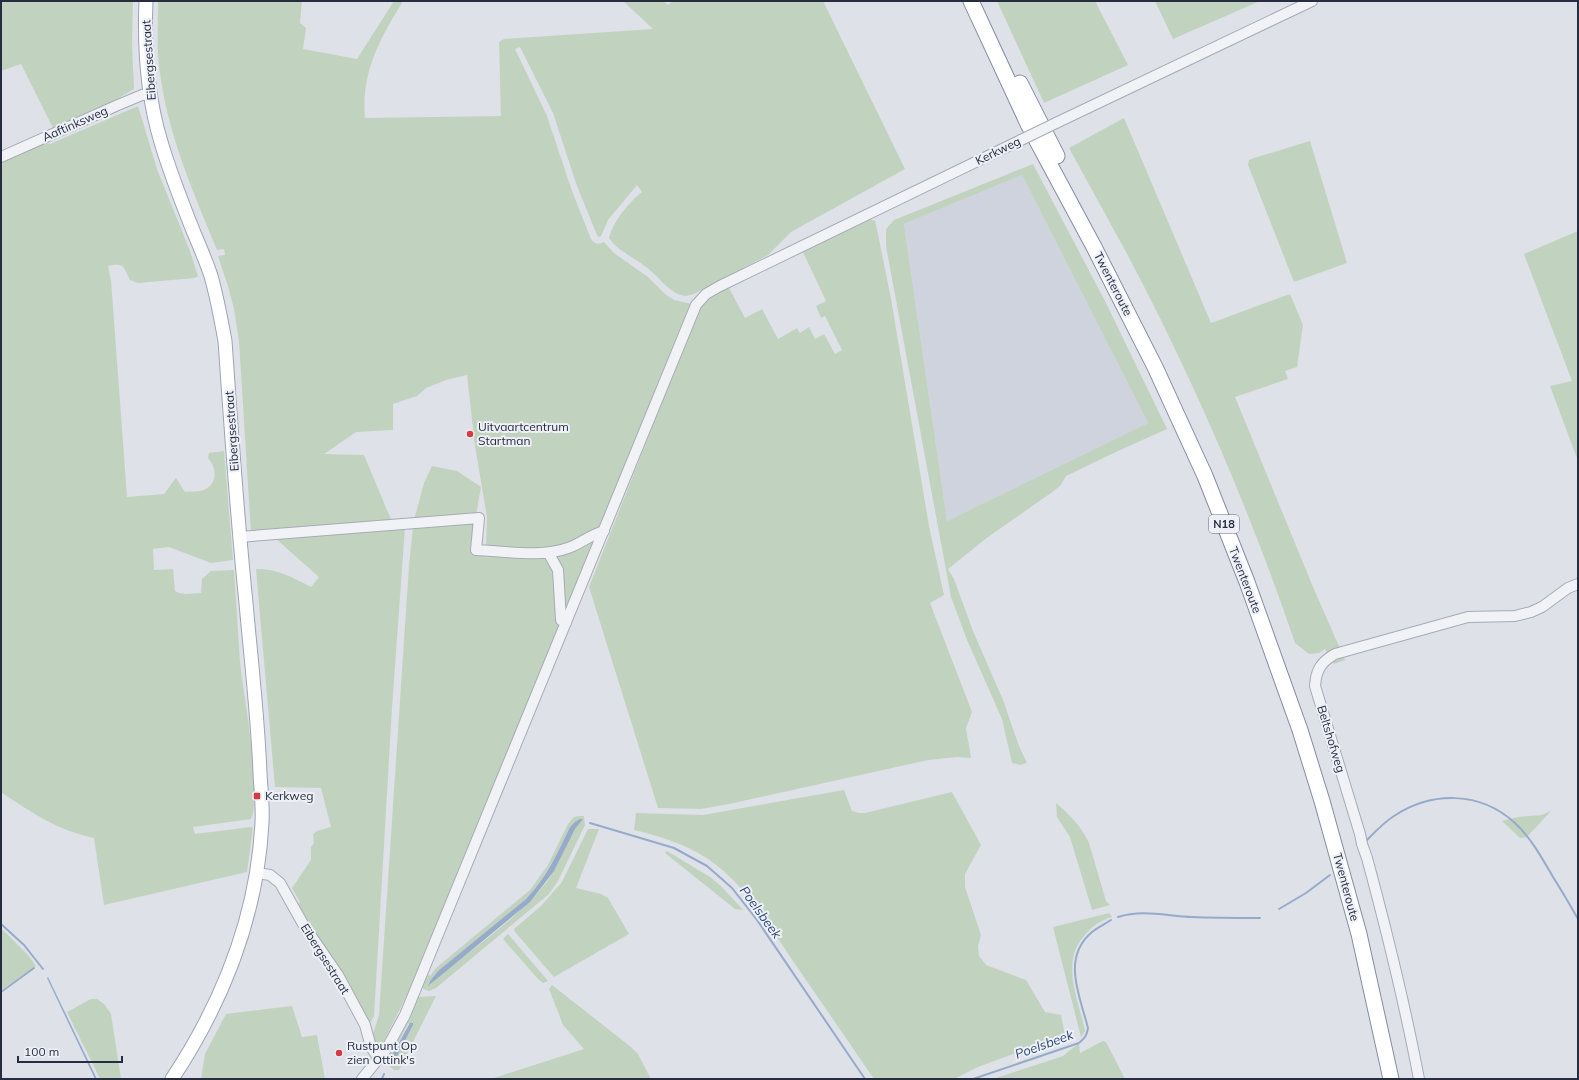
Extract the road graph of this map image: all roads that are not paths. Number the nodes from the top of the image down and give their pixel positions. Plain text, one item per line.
1 (146, 1) edge
2 (971, 1) edge
3 (982, 1) edge
4 (1312, 1) edge
5 (149, 94) junction
6 (1, 157) edge
7 (604, 531) junction
8 (239, 537) junction
9 (549, 554) junction
10 (1578, 584) edge
11 (566, 623) junction
12 (257, 873) junction
13 (379, 1058) junction
14 (172, 1079) edge
15 (362, 1079) edge
16 (1391, 1079) edge
17 (1401, 1079) edge
18 (1419, 1079) edge

1 - 5 main road, Eibergsestraat
2 - 16 highway, Twenteroute / N18
3 - 17 highway, Twenteroute / N18
4 - 7 street, Kerkweg, bridge
5 - 6 street, Aaftinksweg
5 - 8 main road, Eibergsestraat
7 - 9 street
7 - 11 street, Kerkweg
8 - 9 street
8 - 12 main road, Eibergsestraat
9 - 11 street
10 - 18 street, Beltshofweg
11 - 13 street, Kerkweg
12 - 13 street, Eibergsestraat
12 - 14 main road, Eibergsestraat
13 - 15 street

